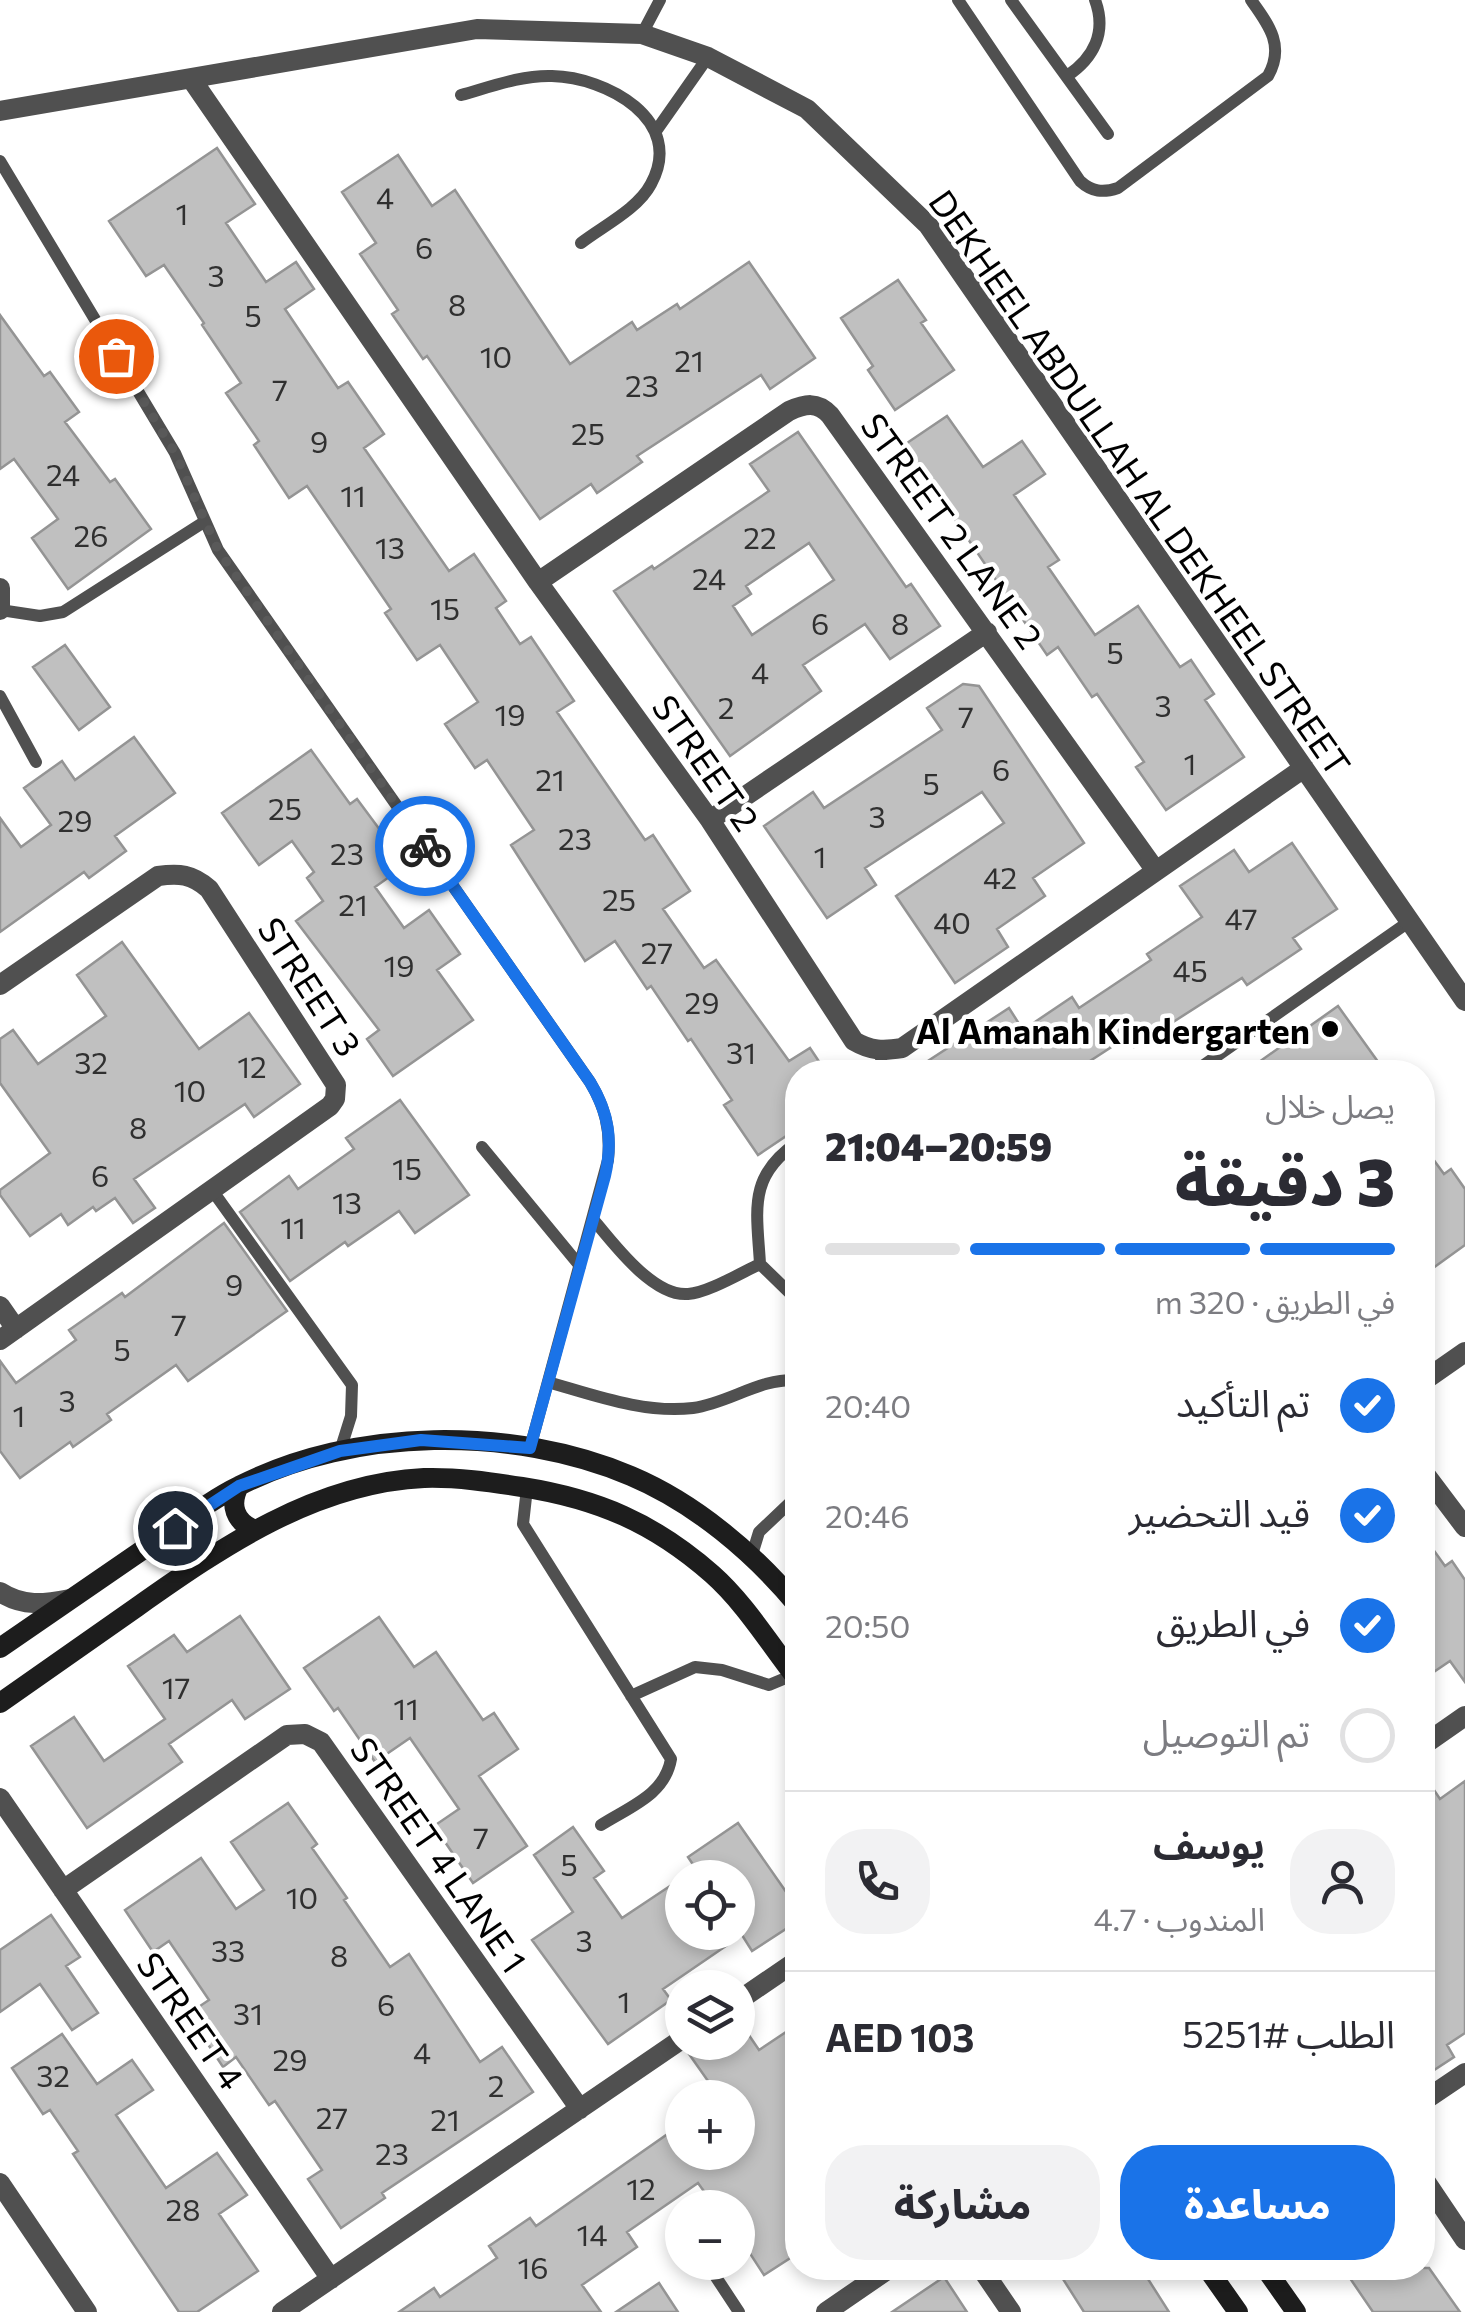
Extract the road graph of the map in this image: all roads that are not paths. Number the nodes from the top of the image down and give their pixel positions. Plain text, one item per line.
1 (660, 0) edge
2 (958, 0) edge
3 (1011, 0) edge
4 (1095, 0) edge
5 (1251, 0) edge
6 (642, 34) junction
7 (708, 57) junction
8 (1067, 76) junction
9 (192, 80) junction
10 (461, 95) dead end
11 (0, 111) edge
12 (656, 131) junction
13 (1108, 134) dead end
14 (0, 160) edge
15 (580, 243) dead end
16 (204, 522) junction
17 (538, 582) junction
18 (0, 588) edge
19 (0, 610) edge
20 (987, 632) junction
21 (0, 696) edge
22 (36, 762) dead end
23 (1304, 768) junction
24 (710, 820) junction
25 (1156, 871) junction
26 (1410, 921) junction
27 (0, 985) edge
28 (1465, 1001) edge
29 (879, 1060) edge
30 (884, 1060) edge
31 (1211, 1060) edge
32 (482, 1147) dead end
33 (785, 1151) edge
34 (212, 1190) junction
35 (592, 1219) junction
36 (760, 1264) junction
37 (580, 1266) junction
38 (785, 1288) edge
39 (0, 1306) edge
40 (8, 1335) edge
41 (1465, 1352) edge
42 (1435, 1373) edge
43 (785, 1379) edge
44 (548, 1382) junction
45 (530, 1448) junction
46 (340, 1451) junction
47 (239, 1486) junction
48 (1435, 1487) edge
49 (527, 1488) junction
50 (785, 1507) edge
51 (1465, 1527) edge
52 (175, 1528) junction
53 (254, 1530) junction
54 (751, 1558) junction
55 (205, 1559) junction
56 (0, 1592) edge
57 (785, 1593) edge
58 (70, 1600) junction
59 (0, 1648) edge
60 (785, 1665) edge
61 (785, 1681) edge
62 (631, 1696) junction
63 (0, 1703) edge
64 (1465, 1716) edge
65 (1435, 1737) edge
66 (0, 1798) edge
67 (600, 1825) dead end
68 (63, 1890) junction
69 (785, 1969) edge
70 (755, 1989) edge
71 (665, 2051) edge
72 (1465, 2073) edge
73 (1435, 2093) edge
74 (580, 2109) junction
75 (0, 2183) edge
76 (1435, 2195) edge
77 (1465, 2240) edge
78 (331, 2278) junction
79 (718, 2280) edge
80 (873, 2280) edge
81 (989, 2280) edge
82 (1215, 2280) edge
83 (1273, 2280) edge
84 (87, 2312) edge
85 (282, 2312) edge
86 (739, 2312) edge
87 (826, 2312) edge
88 (1011, 2312) edge
89 (1238, 2312) edge
90 (1296, 2312) edge

1 - 6 lane
2 - 5 lane
3 - 8 lane
4 - 8 lane
6 - 7 street, DEKHEEL ABDULLAH AL DEKHEEL STREET
6 - 9 street, DEKHEEL ABDULLAH AL DEKHEEL STREET
7 - 12 lane
7 - 23 street, DEKHEEL ABDULLAH AL DEKHEEL STREET
8 - 13 lane
9 - 11 street, DEKHEEL ABDULLAH AL DEKHEEL STREET
9 - 17 street, STREET 2
10 - 12 lane
12 - 15 lane
14 - 16 lane
16 - 19 lane
16 - 35 lane
17 - 20 street, STREET 2 LANE 2
17 - 24 street, STREET 2
18 - 19 street
20 - 24 street
20 - 25 street, STREET 2 LANE 2
21 - 22 lane
23 - 25 street, STREET 2
23 - 26 street, DEKHEEL ABDULLAH AL DEKHEEL STREET
24 - 29 street, STREET 2
25 - 30 street, STREET 2
26 - 28 street, DEKHEEL ABDULLAH AL DEKHEEL STREET
26 - 31 lane
27 - 34 street, STREET 3
32 - 37 lane
33 - 36 lane
34 - 40 street, STREET 3
34 - 46 lane
35 - 36 lane
35 - 37 lane
36 - 38 lane
37 - 44 lane
39 - 40 street, STREET 3
41 - 42 street
43 - 44 lane
44 - 45 lane
45 - 46 street
45 - 54 street
46 - 47 street
47 - 52 street
47 - 53 street
48 - 51 street
49 - 53 street
49 - 60 street
49 - 62 lane
50 - 54 lane
52 - 55 street
52 - 58 street
53 - 55 street
54 - 57 street
55 - 63 street
56 - 58 street
58 - 59 street
61 - 62 lane
62 - 67 lane
64 - 65 street
66 - 68 street, STREET 4
68 - 74 street, STREET 4 LANE 1
68 - 78 street, STREET 4
69 - 70 street
71 - 74 street
72 - 73 street
74 - 78 street
75 - 84 street
76 - 77 street
78 - 85 street
79 - 86 lane
80 - 87 street
81 - 88 street
82 - 89 street
83 - 90 street

